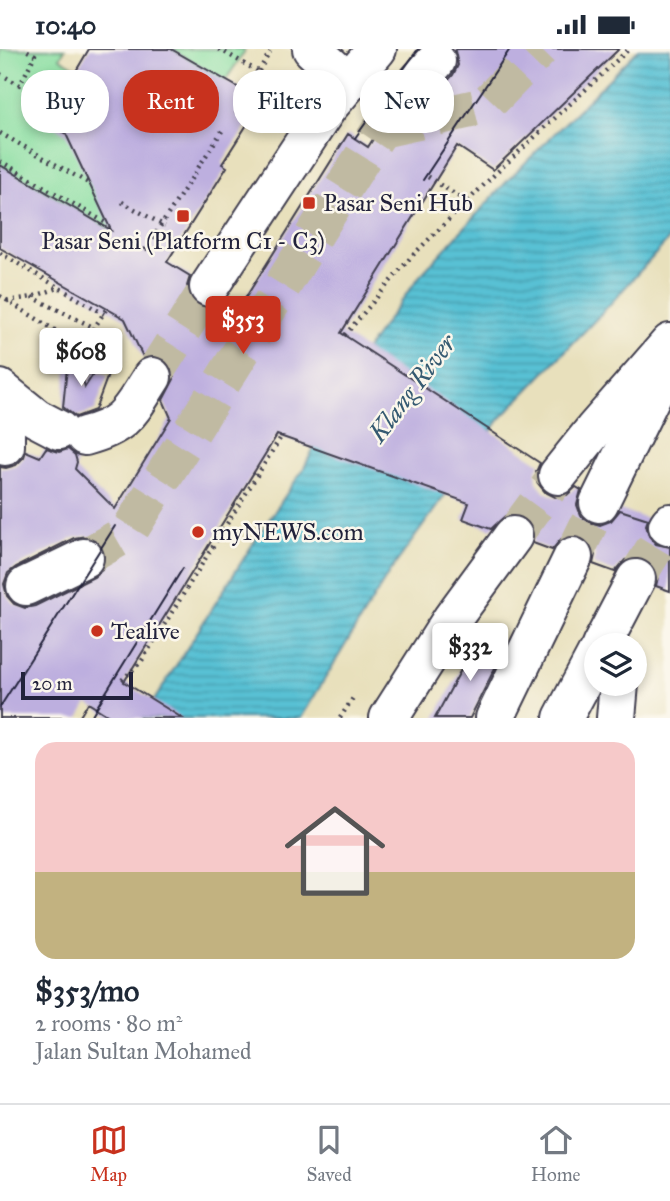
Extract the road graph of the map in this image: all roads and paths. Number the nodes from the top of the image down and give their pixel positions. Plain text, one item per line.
1 (24, 49) edge
2 (219, 49) edge
3 (313, 49) edge
4 (377, 49) edge
5 (629, 49) edge
6 (270, 52) dead end
7 (436, 61) dead end
8 (256, 70) edge
9 (260, 70) edge
10 (428, 70) edge
11 (0, 74) edge
12 (348, 82) junction
13 (222, 131) dead end
14 (0, 133) edge
15 (0, 161) edge
16 (428, 177) dead end
17 (90, 184) dead end
18 (122, 202) dead end
19 (467, 202) junction
20 (108, 224) dead end
21 (164, 225) junction
22 (140, 241) dead end
23 (0, 253) edge
24 (209, 287) tunnel mouth
25 (58, 288) junction
26 (0, 296) edge
27 (32, 297) junction
28 (6, 301) junction
29 (107, 309) dead end
30 (104, 314) junction
31 (95, 328) junction
32 (345, 335) dead end
33 (670, 343) edge
34 (670, 358) edge
35 (152, 377) tunnel mouth
36 (0, 389) edge
37 (37, 428) edge
38 (281, 437) dead end
39 (558, 475) tunnel mouth
40 (599, 503) tunnel mouth
41 (504, 548) tunnel mouth
42 (573, 557) tunnel mouth
43 (84, 558) tunnel mouth
44 (10, 592) edge
45 (608, 633) edge
46 (626, 633) edge
47 (584, 678) edge
48 (122, 680) dead end
49 (619, 696) edge
50 (102, 712) dead end
51 (98, 718) edge
52 (389, 718) edge
53 (495, 718) edge
54 (563, 718) edge
55 (616, 718) edge

1 - 11 path
2 - 8 path
3 - 12 street
4 - 12 street
5 - 19 path
6 - 9 path
7 - 10 street
12 - 24 street
13 - 21 path
14 - 17 path
15 - 20 path
16 - 19 path
18 - 21 path
19 - 32 path
21 - 22 path
23 - 25 path
25 - 27 path
25 - 30 path
26 - 28 path
27 - 28 path
27 - 31 path
28 - 31 path
29 - 30 path
30 - 31 path
33 - 39 street
34 - 40 street
35 - 37 street
36 - 37 street
38 - 48 path
41 - 52 street
42 - 53 street
43 - 44 street
45 - 46 street
47 - 54 street
49 - 55 street
50 - 51 path

